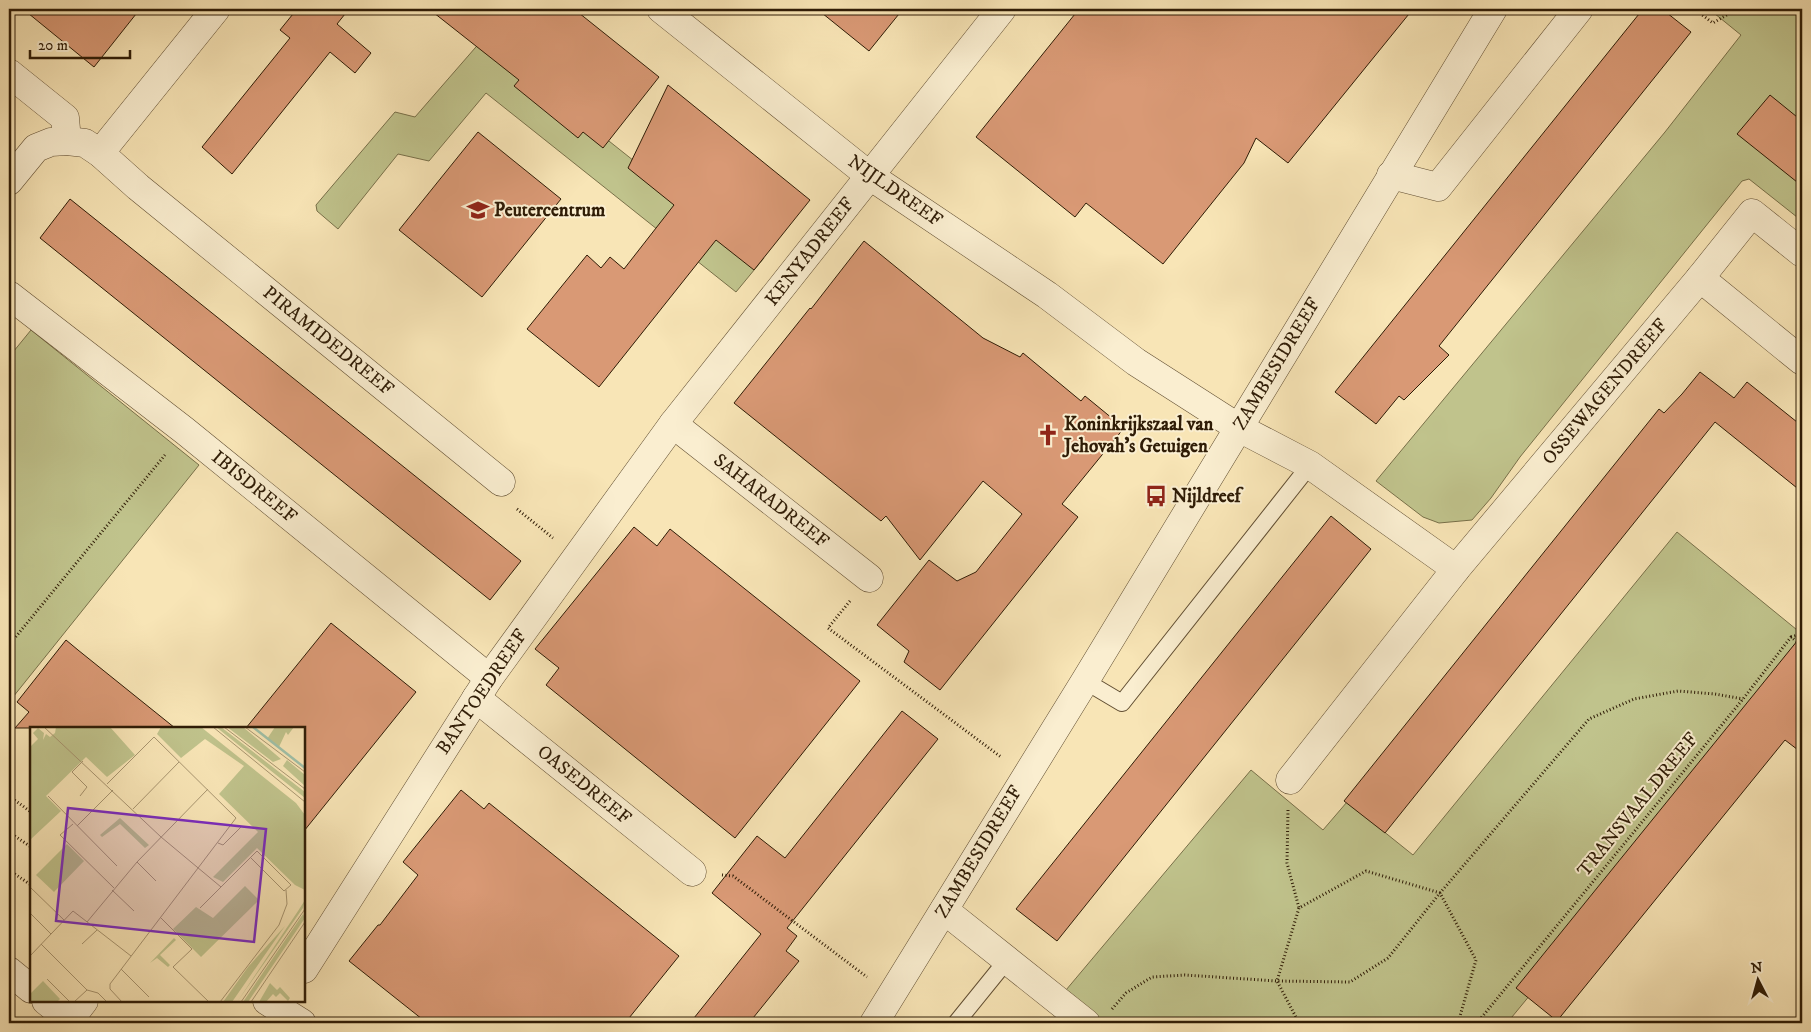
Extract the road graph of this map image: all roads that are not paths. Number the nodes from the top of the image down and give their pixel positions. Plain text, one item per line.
1 (216, 9) edge
2 (661, 9) edge
3 (1002, 9) edge
4 (1493, 9) edge
5 (1579, 9) edge
6 (9, 73) edge
7 (67, 141) junction
8 (100, 153) junction
9 (1391, 175) junction
10 (870, 176) junction
11 (9, 181) edge
12 (1802, 253) edge
13 (1700, 278) junction
14 (11, 302) edge
15 (1802, 361) edge
16 (673, 424) junction
17 (1239, 428) junction
18 (1310, 465) junction
19 (501, 482) road end
20 (1456, 570) junction
21 (869, 578) road end
22 (1085, 681) junction
23 (483, 688) junction
24 (1290, 780) road end
25 (692, 872) road end
26 (944, 910) junction
27 (1007, 960) junction
28 (305, 967) edge
29 (9, 971) edge
30 (30, 988) edge
31 (48, 1002) edge
32 (276, 1003) edge
33 (74, 1015) edge
34 (1097, 1020) edge
35 (302, 1023) edge
36 (874, 1023) edge
37 (956, 1023) edge

1 - 8 street
2 - 10 street, NIJLDREEF
3 - 10 street, KENYADREEF
4 - 9 street, ZAMBESIDREEF
5 - 9 street
6 - 7 street
7 - 8 street, PIRAMIDEDREEF
7 - 11 street
8 - 19 street, PIRAMIDEDREEF
9 - 17 street, ZAMBESIDREEF
10 - 16 street, KENYADREEF
10 - 17 street, NIJLDREEF
12 - 13 street, OSSEWAGENDREEF
13 - 15 street
13 - 20 street, OSSEWAGENDREEF
14 - 23 street, IBISDREEF
16 - 21 street, SAHARADREEF
16 - 23 street, BANTOEDREEF
17 - 18 street
17 - 22 street, ZAMBESIDREEF
18 - 20 street
18 - 22 lane
20 - 24 street, OSSEWAGENDREEF
22 - 26 street, ZAMBESIDREEF
23 - 25 street, OASEDREEF
23 - 28 street, BANTOEDREEF
26 - 27 street
26 - 36 street, ZAMBESIDREEF
27 - 34 street
27 - 37 lane
29 - 30 street
31 - 33 street
32 - 35 street

